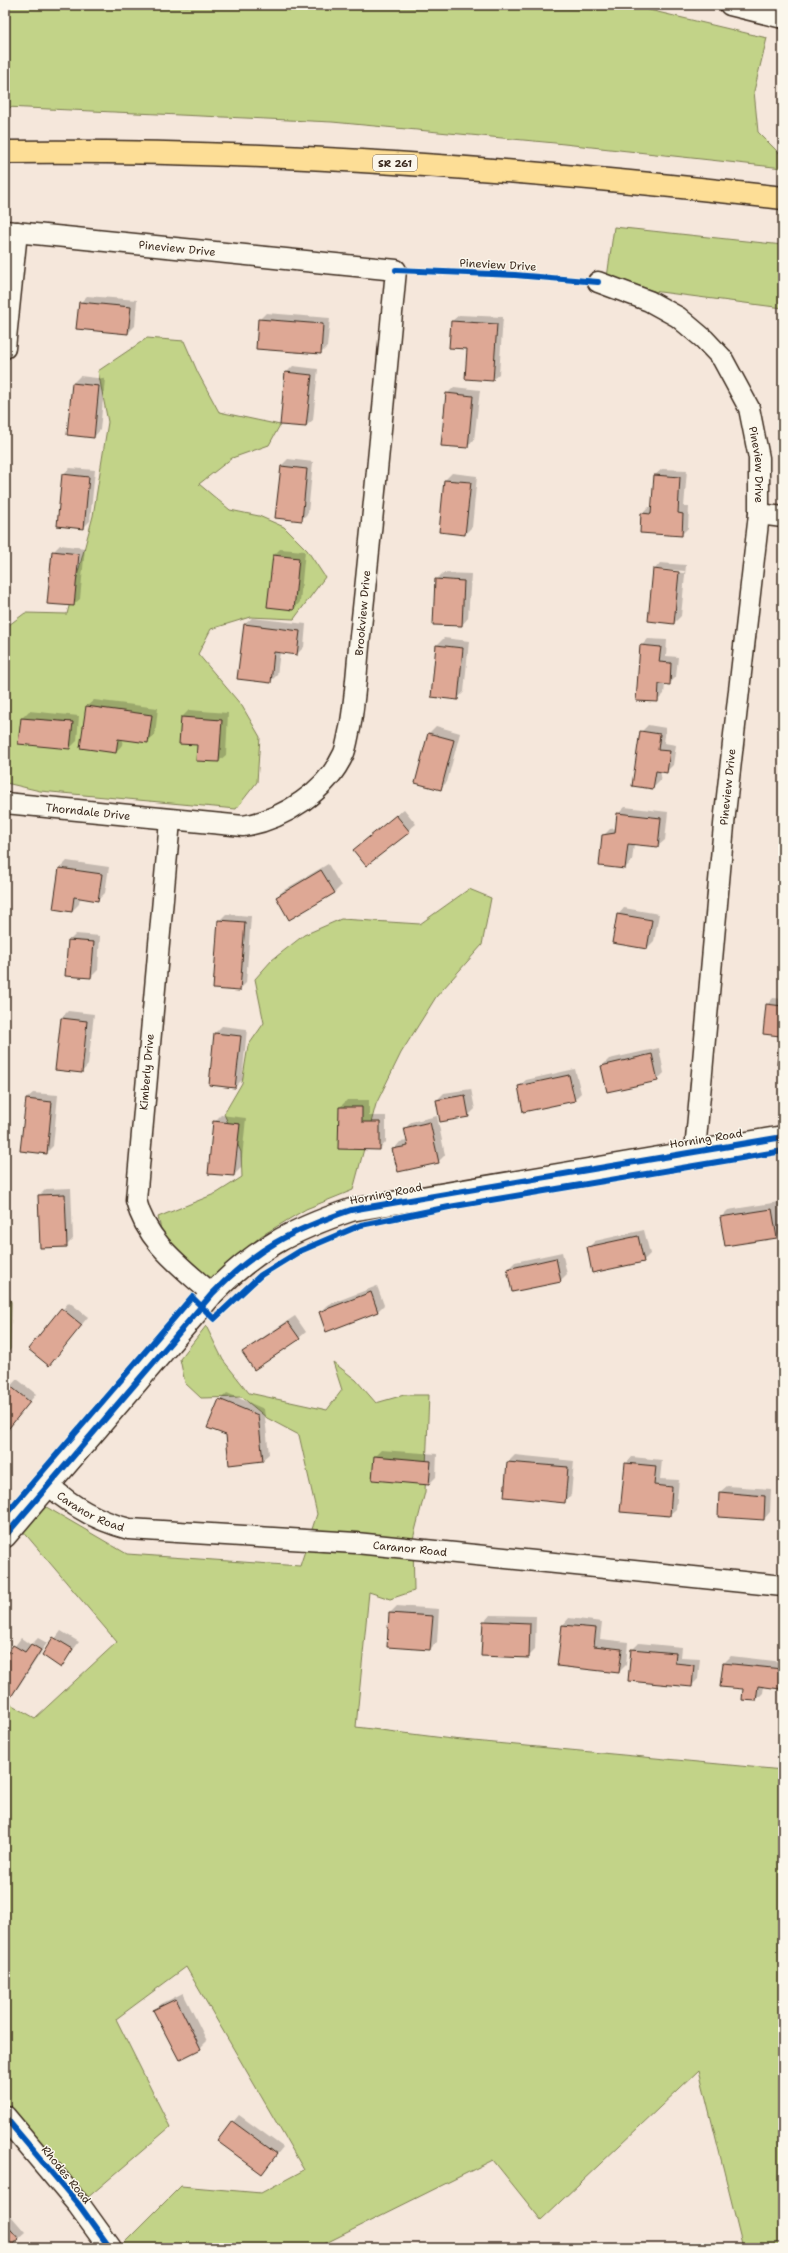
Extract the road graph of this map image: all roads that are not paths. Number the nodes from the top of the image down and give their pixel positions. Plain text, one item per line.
1 (730, 5) edge
2 (783, 18) edge
3 (5, 152) edge
4 (783, 198) edge
5 (11, 231) edge
6 (396, 270) joint
7 (598, 282) dead end
8 (5, 348) edge
9 (759, 514) junction
10 (783, 516) edge
11 (5, 803) edge
12 (170, 821) junction
13 (783, 1137) edge
14 (695, 1151) junction
15 (212, 1294) junction
16 (49, 1485) junction
17 (5, 1536) edge
18 (783, 1586) edge
19 (5, 2117) edge
20 (110, 2248) edge

1 - 2 street
3 - 4 main road, SR 261
5 - 6 street, Pineview Drive
5 - 8 street
6 - 12 street, Brookview Drive
7 - 9 street, Pineview Drive
9 - 10 street
9 - 14 street, Pineview Drive
11 - 12 street, Thorndale Drive
12 - 15 street, Kimberly Drive
13 - 14 street, Horning Road
14 - 15 street, Horning Road
15 - 16 street, Horning Road
16 - 17 street, Horning Road
16 - 18 street, Caranor Road
19 - 20 street, Rhodes Road

